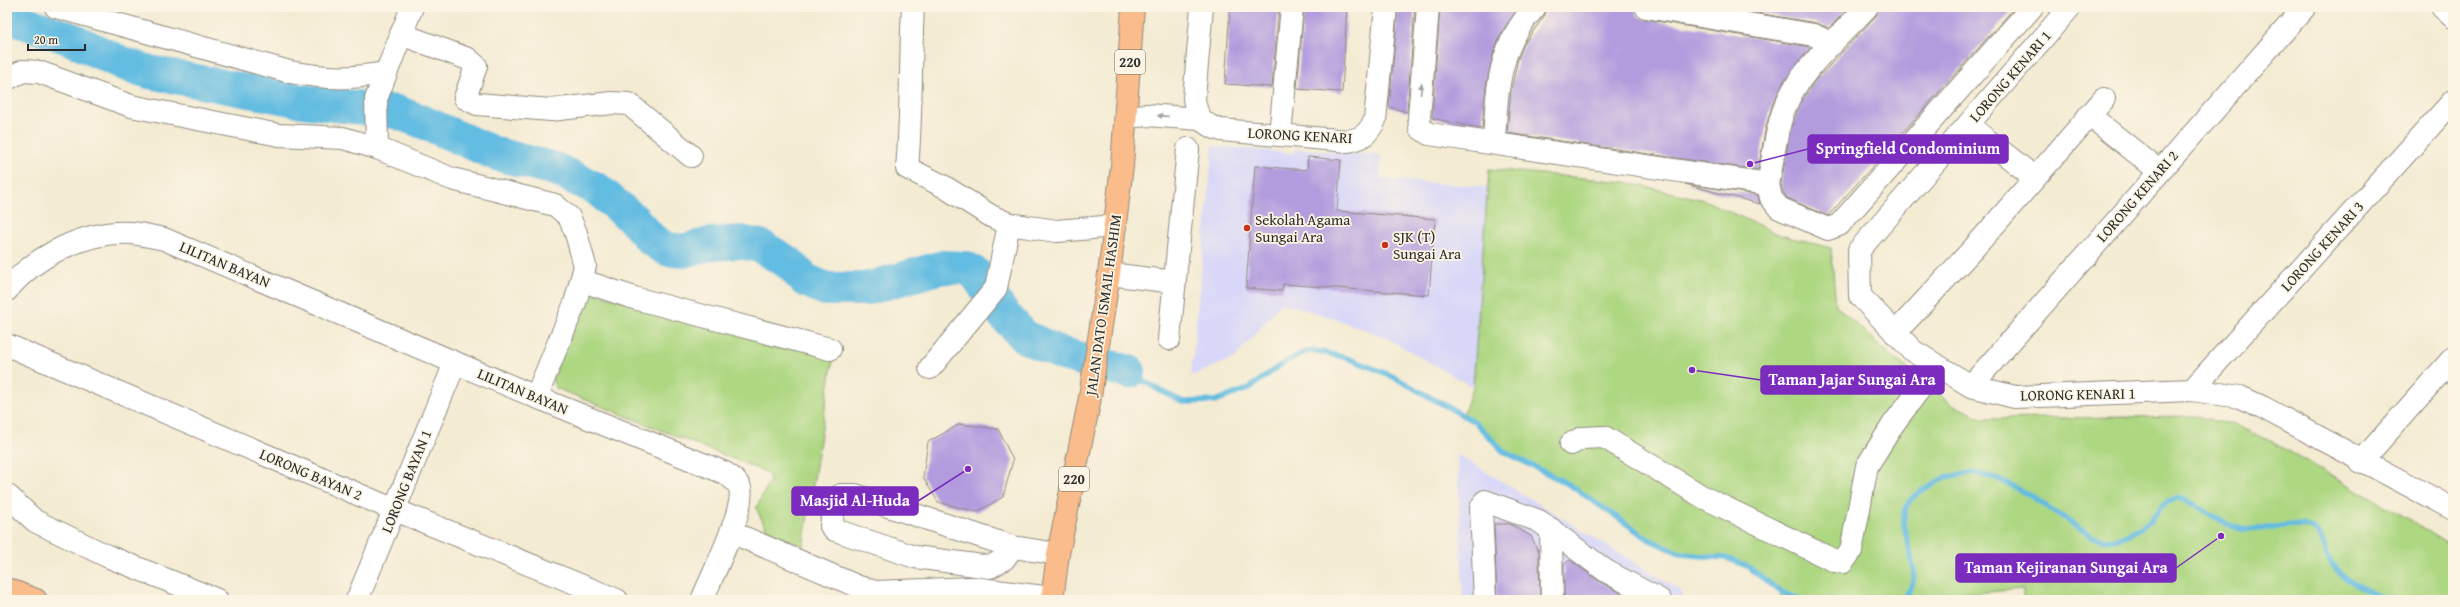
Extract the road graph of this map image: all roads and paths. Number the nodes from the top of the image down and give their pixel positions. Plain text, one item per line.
1 (56, 7) edge
2 (412, 7) edge
3 (913, 7) edge
4 (1133, 7) edge
5 (1202, 7) edge
6 (1292, 7) edge
7 (1386, 7) edge
8 (1428, 7) edge
9 (1535, 7) edge
10 (1646, 7) edge
11 (1867, 7) edge
12 (2032, 7) edge
13 (2070, 7) edge
14 (2305, 7) edge
15 (2442, 7) edge
16 (2453, 18) edge
17 (401, 34) junction
18 (1832, 44) junction
19 (385, 72) junction
20 (7, 79) edge
21 (2104, 100) dead end
22 (2453, 101) edge
23 (2089, 115) junction
24 (1126, 117) junction
25 (1200, 119) junction
26 (1968, 125) junction
27 (1280, 135) junction
28 (1494, 143) junction
29 (377, 145) junction
30 (1188, 149) dead end
31 (692, 156) dead end
32 (2159, 171) junction
33 (2034, 177) junction
34 (1768, 184) junction
35 (1009, 224) junction
36 (1115, 226) junction
37 (1109, 274) junction
38 (583, 281) junction
39 (1175, 282) junction
40 (7, 290) edge
41 (1895, 333) junction
42 (1169, 339) dead end
43 (7, 345) edge
44 (830, 349) dead end
45 (2453, 358) edge
46 (455, 363) junction
47 (1937, 366) junction
48 (930, 368) dead end
49 (1972, 386) junction
50 (2192, 390) junction
51 (536, 397) junction
52 (1571, 444) dead end
53 (2361, 462) junction
54 (7, 495) edge
55 (2453, 509) edge
56 (394, 510) junction
57 (1551, 529) junction
58 (731, 532) junction
59 (1013, 547) junction
60 (1058, 554) junction
61 (990, 567) junction
62 (7, 589) edge
63 (1000, 595) edge
64 (1052, 599) edge
65 (36, 600) edge
66 (217, 600) edge
67 (357, 600) edge
68 (618, 600) edge
69 (702, 600) edge
70 (1485, 600) edge
71 (1552, 600) edge
72 (1660, 600) edge

1 - 19 street
2 - 17 street
3 - 35 street
4 - 24 main road, JALAN DATO ISMAIL HASHIM / 220
5 - 25 street
6 - 27 street
7 - 27 street, LORONG KENARI
28 -> 8 street
9 - 28 street
10 - 18 street
11 - 18 street
12 - 34 street
13 - 26 street, LORONG KENARI 1
14 - 32 street, LORONG KENARI 2
15 - 16 street
17 - 19 street
17 - 31 street
18 - 34 street
19 - 29 street
20 - 29 street
21 - 23 street
22 - 50 street, LORONG KENARI 3
23 - 32 street
23 - 33 street
25 -> 24 street, LORONG KENARI
24 - 36 main road, JALAN DATO ISMAIL HASHIM / 220
25 - 27 street, LORONG KENARI
26 - 33 street
26 - 41 street, LORONG KENARI 1
28 - 34 street
29 - 38 street
30 - 39 street
32 - 49 street, LORONG KENARI 2
33 - 41 street
35 - 36 street
35 - 48 street
36 - 37 main road, JALAN DATO ISMAIL HASHIM / 220
37 - 39 street
37 - 60 main road, JALAN DATO ISMAIL HASHIM / 220
38 - 44 street
38 - 51 street
39 - 42 street
40 - 46 street, LILITAN BAYAN
41 - 47 street, LORONG KENARI 1
43 - 56 street, LORONG BAYAN 2
45 - 53 street
46 - 51 street, LILITAN BAYAN
46 - 56 street, LORONG BAYAN 1
47 - 49 street, LORONG KENARI 1
47 - 52 street
49 - 50 street, LORONG KENARI 1
50 - 53 street, LORONG KENARI 1
51 - 58 street, LILITAN BAYAN
53 - 55 street, LORONG KENARI 1
54 - 66 street
56 - 67 street, LORONG BAYAN 1
56 - 68 street, LORONG BAYAN 2
57 - 70 street
57 - 71 street
57 - 72 street
58 - 63 street
58 - 69 street, LILITAN BAYAN
59 - 60 street
59 - 61 street
59 - 61 street
60 - 64 main road, JALAN DATO ISMAIL HASHIM / 220
61 - 63 street
62 - 65 main road
63 - 64 street

